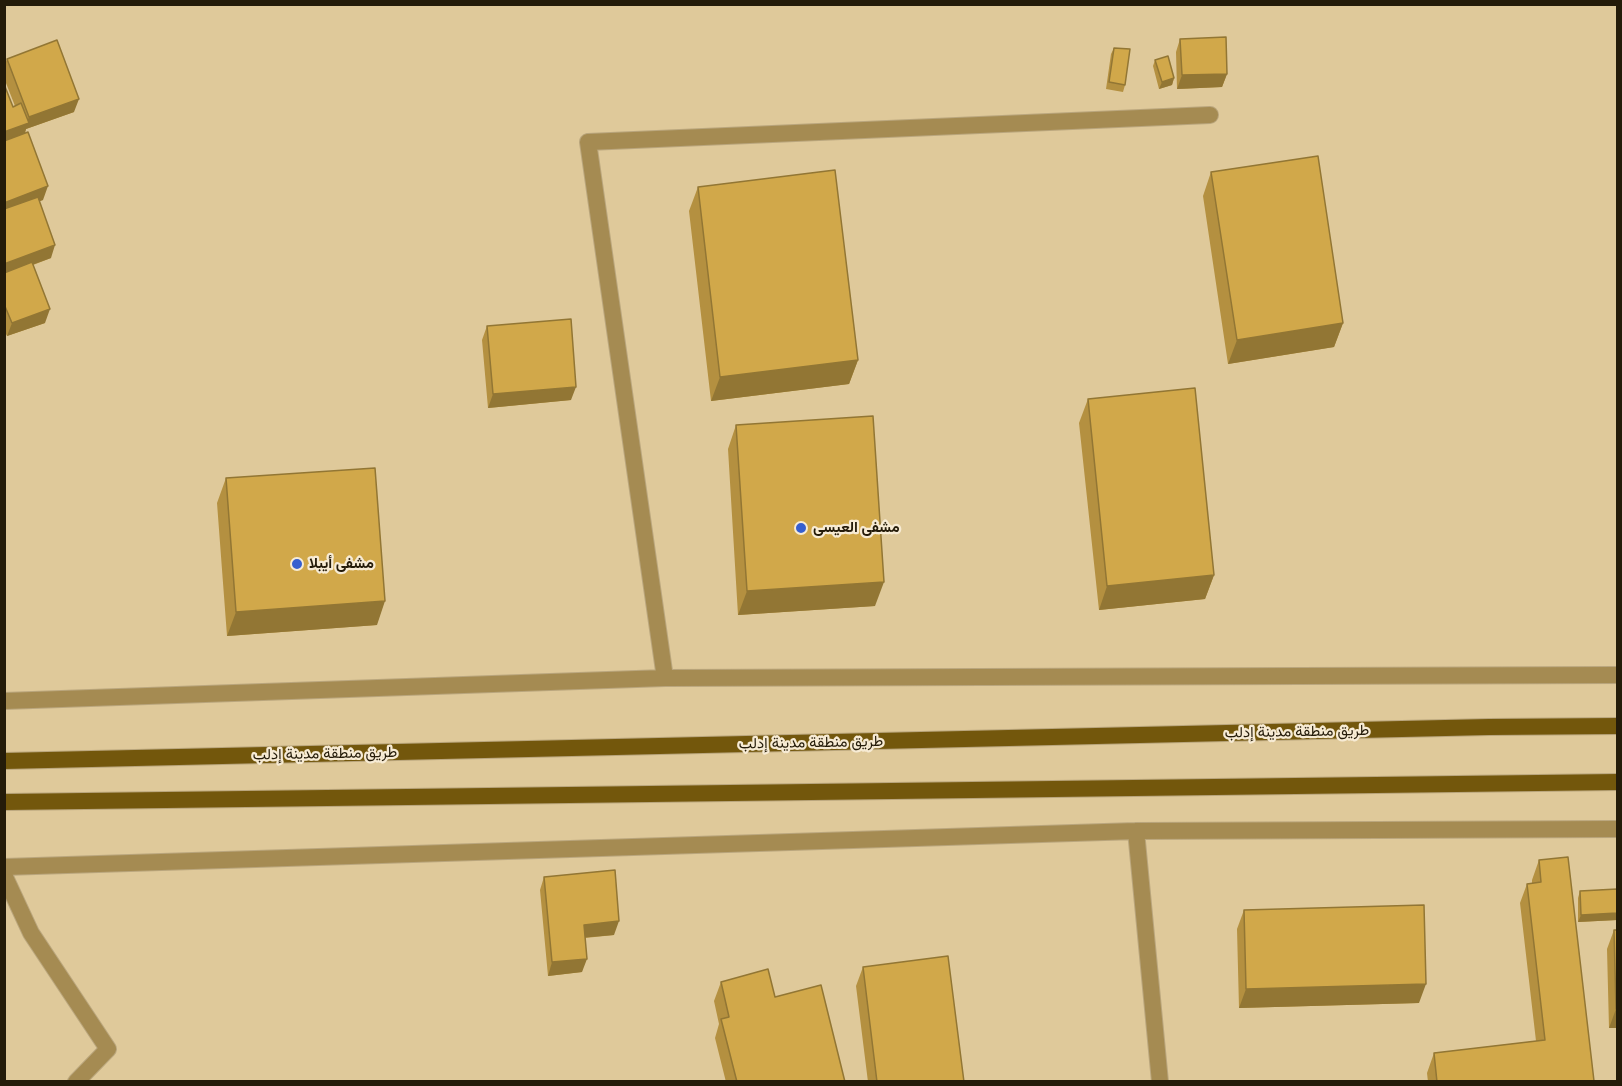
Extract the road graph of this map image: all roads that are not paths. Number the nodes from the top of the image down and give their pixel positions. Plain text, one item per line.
1 (1210, 115) dead end
2 (1617, 675) edge
3 (665, 678) junction
4 (4, 701) edge
5 (1617, 726) edge
6 (4, 761) edge
7 (1617, 782) edge
8 (4, 802) edge
9 (1617, 829) edge
10 (1136, 831) junction
11 (4, 867) edge
12 (4, 875) edge
13 (75, 1082) edge
14 (1160, 1082) edge

1 - 3 street
2 - 3 street
3 - 4 street
5 - 6 main road, طريق منطقة مدينة إدلب
7 - 8 main road
9 - 10 street
10 - 11 street
10 - 14 street
12 - 13 street

